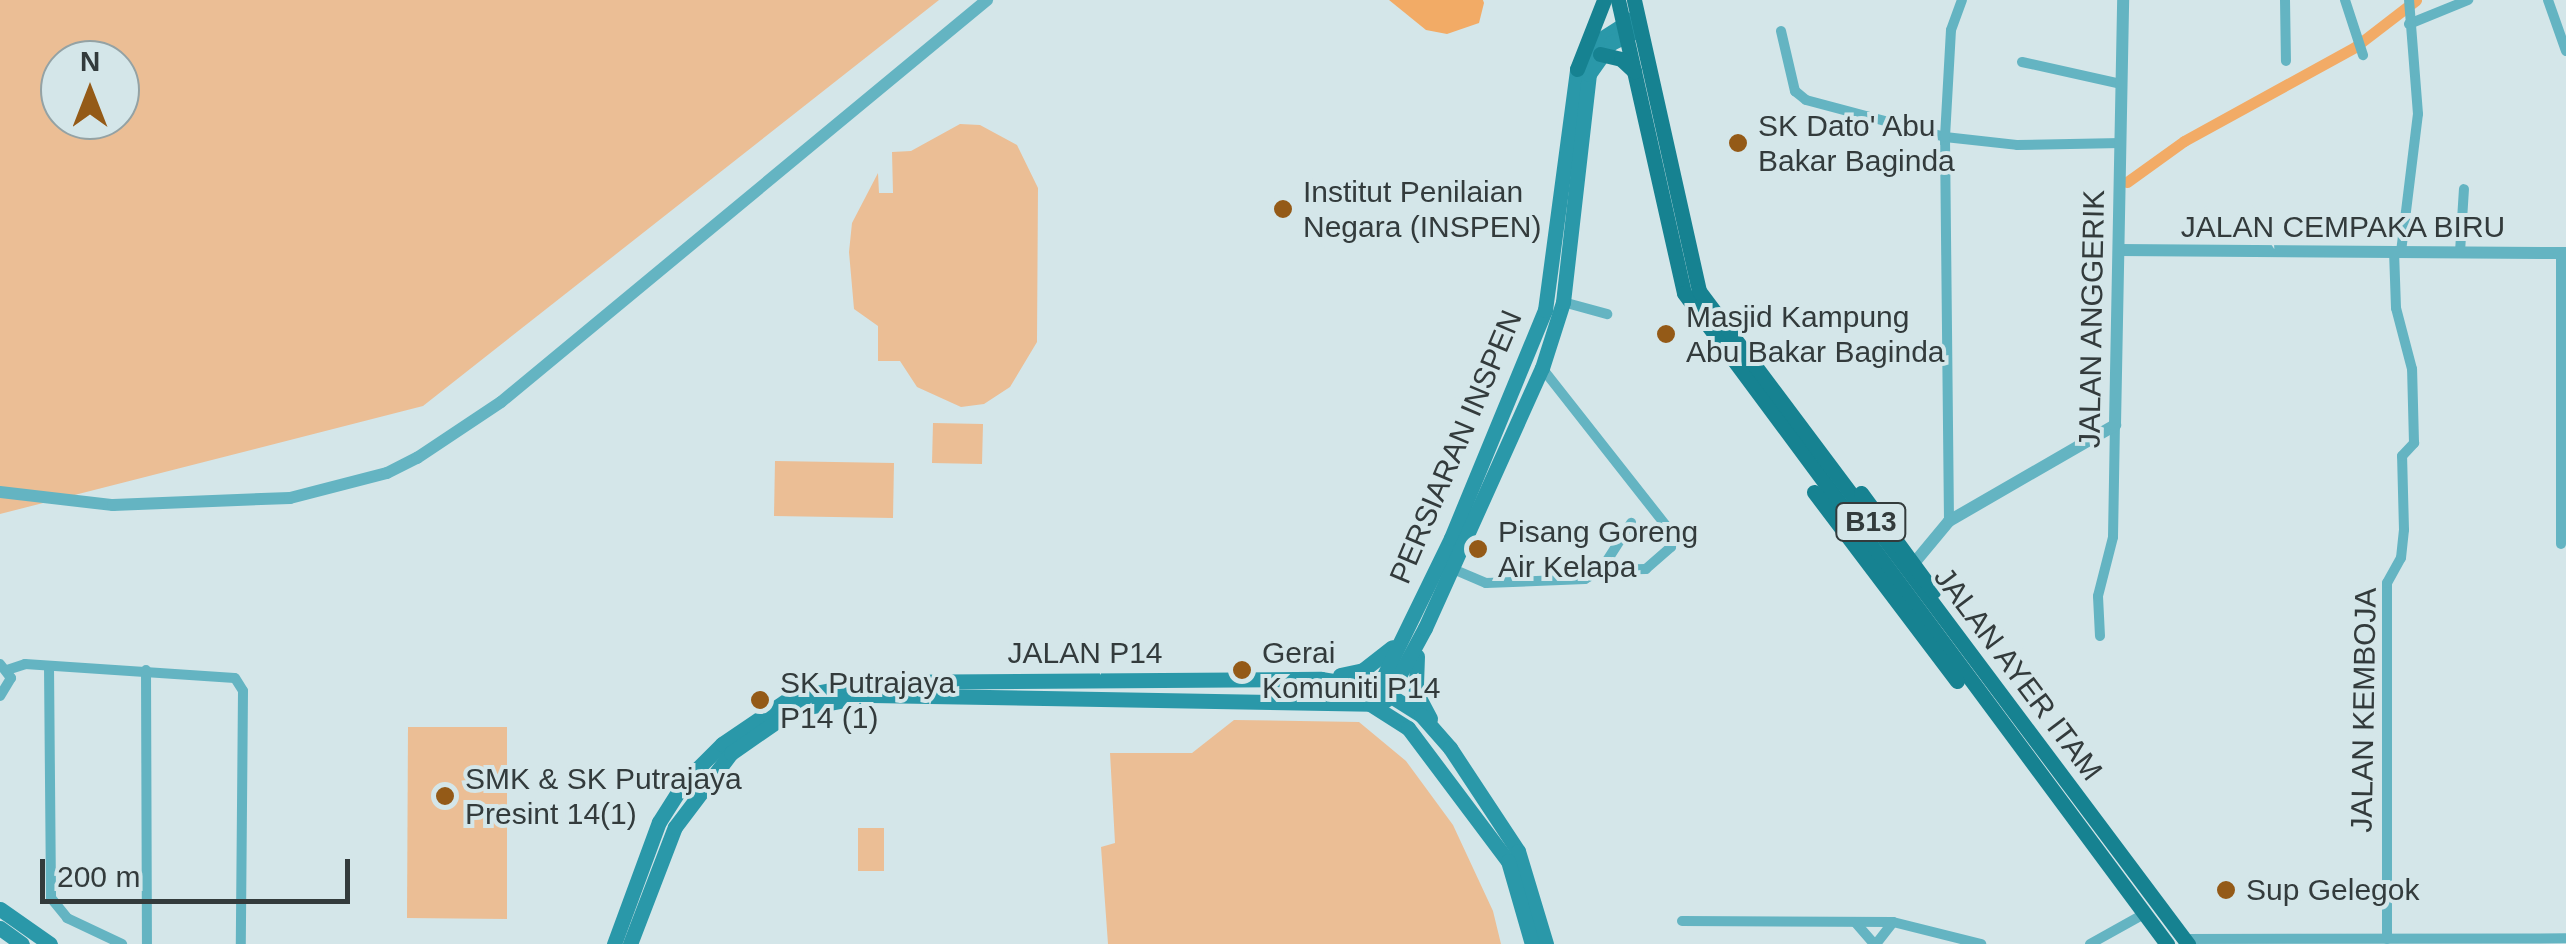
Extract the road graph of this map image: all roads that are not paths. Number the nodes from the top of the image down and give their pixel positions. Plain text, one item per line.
1 (987, 0) edge
2 (1604, 0) edge
3 (1618, 0) edge
4 (1962, 0) edge
5 (2123, 0) edge
6 (2284, 0) edge
7 (2345, 0) edge
8 (2468, 0) edge
9 (2548, 0) edge
10 (2410, 5) edge
11 (1632, 20) edge
12 (2409, 24) junction
13 (1781, 31) dead end
14 (2360, 49) dead end
15 (2566, 51) edge
16 (1600, 54) junction
17 (2286, 61) dead end
18 (2022, 62) dead end
19 (1577, 69) junction
20 (1634, 72) junction
21 (2121, 84) junction
22 (1945, 136) junction
23 (2120, 144) junction
24 (2464, 189) dead end
25 (2119, 250) junction
26 (2398, 252) junction
27 (2460, 252) junction
28 (2564, 253) edge
29 (1562, 302) junction
30 (1607, 314) dead end
31 (1754, 366) junction
32 (1542, 368) junction
33 (2116, 425) junction
34 (0, 492) edge
35 (1950, 521) junction
36 (1631, 523) dead end
37 (2561, 544) dead end
38 (1915, 562) junction
39 (1453, 568) junction
40 (1602, 570) junction
41 (1426, 628) junction
42 (1408, 630) junction
43 (2100, 636) dead end
44 (50, 666) junction
45 (4, 667) edge
46 (146, 670) junction
47 (1321, 679) junction
48 (1991, 683) junction
49 (0, 696) edge
50 (1380, 699) junction
51 (1450, 748) junction
52 (0, 909) edge
53 (2144, 914) junction
54 (1682, 920) dead end
55 (1854, 921) junction
56 (1893, 922) junction
57 (11, 935) edge
58 (2566, 938) edge
59 (2387, 939) junction
60 (633, 941) edge
61 (2186, 941) edge
62 (50, 944) edge
63 (122, 944) edge
64 (147, 944) edge
65 (241, 944) edge
66 (614, 944) edge
67 (1532, 944) edge
68 (1546, 944) edge
69 (1875, 944) edge
70 (1981, 944) edge
71 (2090, 944) edge
72 (2167, 944) edge

1 - 34 street
2 - 19 main road
3 - 11 main road, B13
4 - 22 street
5 - 21 street, JALAN ANGGERIK
6 - 17 street
7 - 14 street
8 - 12 street
9 - 15 street
10 - 12 street, JALAN KEMBOJA
11 - 16 main road
11 - 19 main road
11 - 20 main road, B13
11 - 31 main road, JALAN AYER ITAM / B13
12 - 26 street, JALAN KEMBOJA
13 - 22 street
16 - 20 main road
16 - 29 main road, PERSIARAN INSPEN
18 - 21 street
19 - 42 main road, PERSIARAN INSPEN
20 - 53 main road, JALAN AYER ITAM / B13
21 - 23 street, JALAN ANGGERIK
22 - 23 street
22 - 35 street
23 - 25 street, JALAN ANGGERIK
24 - 27 street
25 - 26 street, JALAN CEMPAKA BIRU
25 - 33 street, JALAN ANGGERIK
26 - 27 street, JALAN CEMPAKA BIRU
26 - 59 street, JALAN KEMBOJA
27 - 28 street, JALAN CEMPAKA BIRU
28 - 37 street
29 - 30 street
29 - 32 main road, PERSIARAN INSPEN
31 - 38 main road
31 - 48 main road, JALAN AYER ITAM / B13
32 - 39 main road, PERSIARAN INSPEN
32 - 40 street
33 - 35 street
33 - 43 street, JALAN ANGGERIK
35 - 38 street
36 - 40 street
38 - 48 main road
39 - 40 street
39 - 41 main road, PERSIARAN INSPEN
41 - 50 main road
41 - 51 main road
42 - 47 main road
42 - 50 main road, PERSIARAN INSPEN
44 - 45 street
44 - 46 street
44 - 63 street
45 - 49 street
46 - 64 street
46 - 65 street
47 - 50 main road, JALAN P14
47 - 66 main road, JALAN P14
48 - 61 main road, JALAN AYER ITAM / B13
50 - 51 main road, JALAN P14
50 - 60 main road, JALAN P14
50 - 67 main road
51 - 68 main road, JALAN P14
52 - 57 main road
53 - 71 street
53 - 72 main road, JALAN AYER ITAM
54 - 55 street
55 - 56 street
55 - 69 street
56 - 69 street
56 - 70 street
57 - 62 main road
58 - 59 street
59 - 61 street

